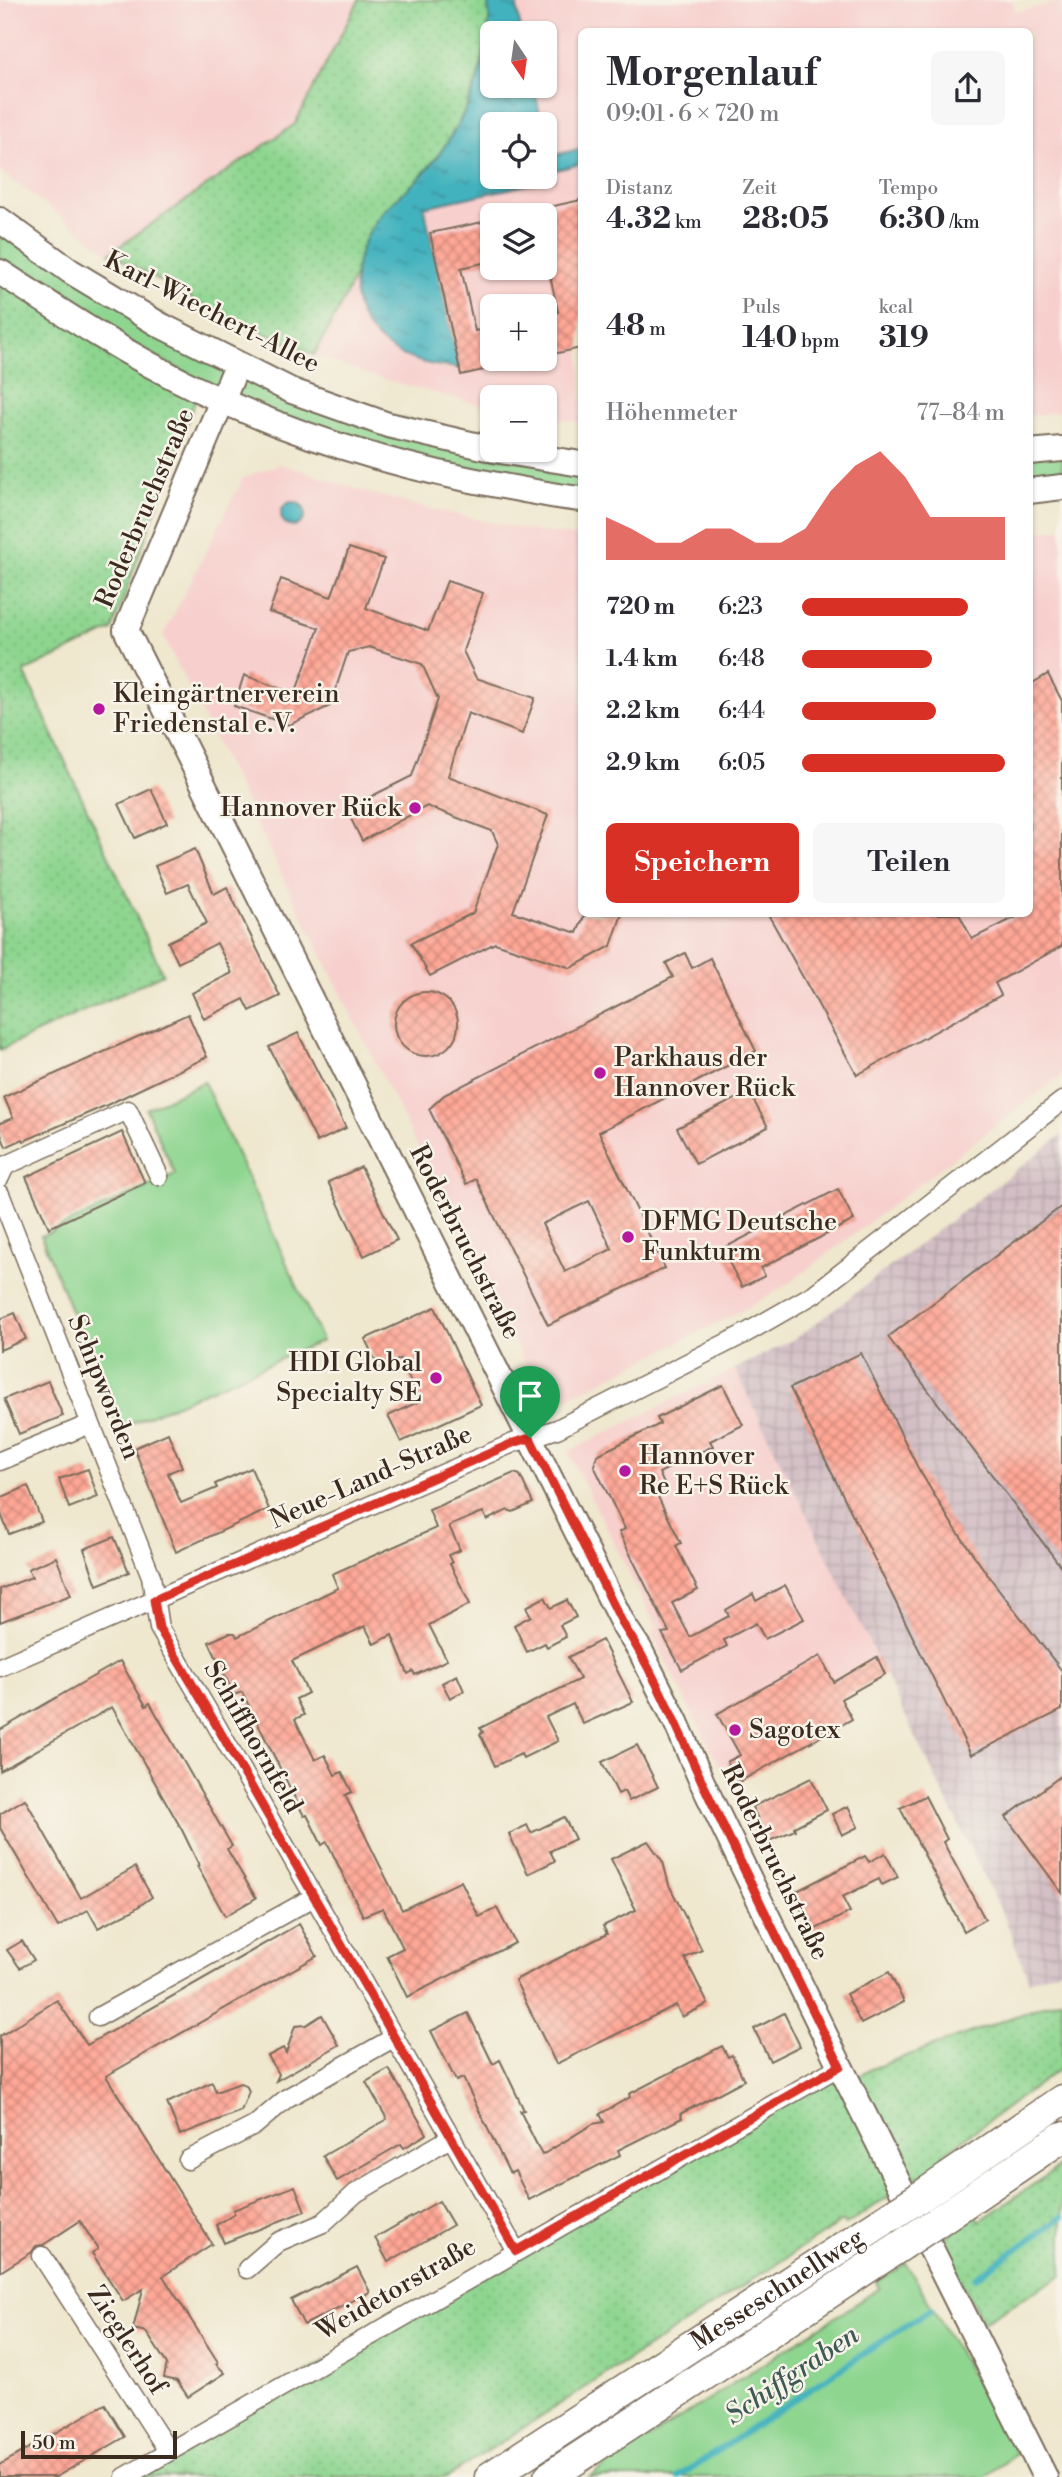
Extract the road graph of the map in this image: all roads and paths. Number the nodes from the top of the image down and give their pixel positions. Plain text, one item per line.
1 (0, 220) edge
2 (0, 272) edge
3 (237, 365) junction
4 (223, 400) junction
5 (480, 447) edge
6 (1062, 449) edge
7 (1033, 452) edge
8 (557, 460) edge
9 (578, 464) edge
10 (1062, 487) edge
11 (1033, 491) edge
12 (578, 498) edge
13 (1062, 1101) edge
14 (159, 1176) dead end
15 (0, 1177) edge
16 (0, 1194) edge
17 (90, 1424) junction
18 (530, 1438) junction
19 (0, 1461) edge
20 (154, 1600) junction
21 (0, 1667) edge
22 (314, 1897) junction
23 (98, 2017) dead end
24 (396, 2037) junction
25 (840, 2066) junction
26 (1062, 2100) edge
27 (452, 2137) junction
28 (1062, 2137) edge
29 (188, 2160) dead end
30 (516, 2251) junction
31 (42, 2256) dead end
32 (247, 2269) dead end
33 (168, 2451) junction
34 (125, 2477) edge
35 (490, 2477) edge
36 (549, 2477) edge
37 (1045, 2477) edge

1 - 3 street, Karl-Wiechert-Allee
2 - 4 street
3 - 4 street, Roderbruchstraße
3 - 5 street, Karl-Wiechert-Allee
4 - 12 street
4 - 18 street, Roderbruchstraße
6 - 7 street
8 - 9 street, Karl-Wiechert-Allee
10 - 11 street
13 - 18 street, Neue-Land-Straße
14 - 15 street
16 - 17 street, Schipworden
17 - 19 street
17 - 20 street, Schipworden
18 - 20 street, Neue-Land-Straße
18 - 25 street, Roderbruchstraße
20 - 21 street, Neue-Land-Straße
20 - 22 street, Schiffhornfeld
22 - 23 street
22 - 24 street, Schiffhornfeld
24 - 27 street, Schiffhornfeld
24 - 29 street
25 - 30 street, Weidetorstraße
25 - 37 street, Roderbruchstraße
26 - 35 highway, Messeschnellweg, bridge
27 - 30 street, Schiffhornfeld
27 - 32 street
28 - 36 highway, Messeschnellweg, bridge
30 - 33 street, Weidetorstraße
31 - 33 street, Zieglerhof
33 - 34 street, Weidetorstraße

